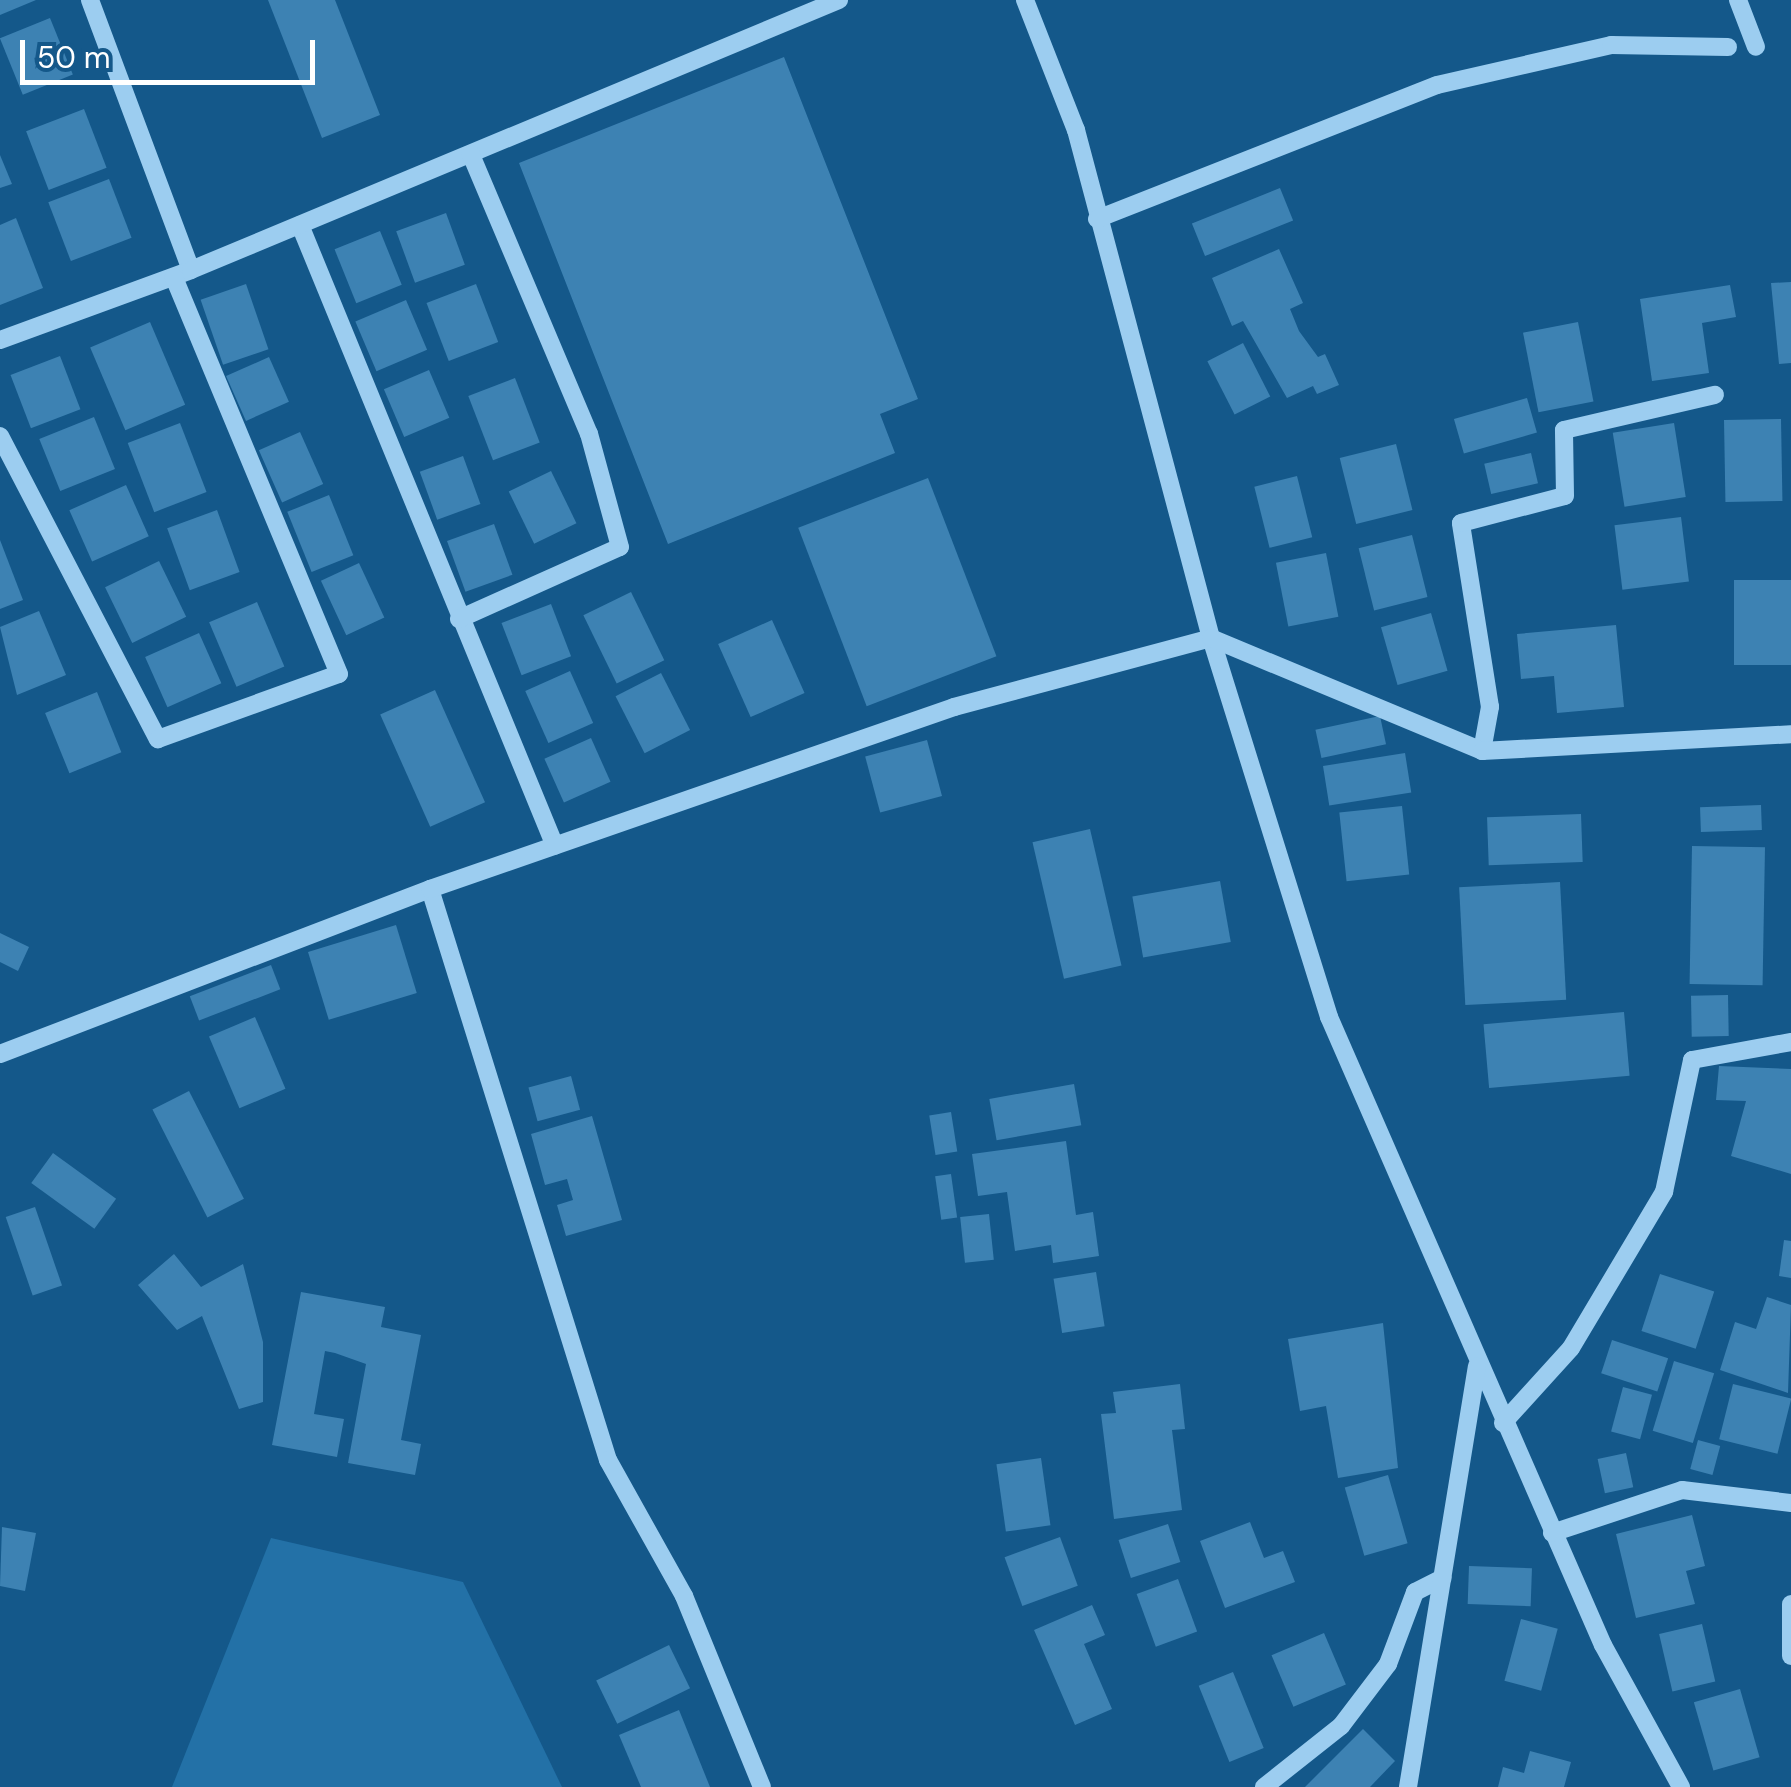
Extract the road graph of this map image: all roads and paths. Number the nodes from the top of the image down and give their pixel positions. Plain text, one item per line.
1 (90, 0) edge
2 (839, 0) edge
3 (1026, 0) edge
4 (1738, 0) edge
5 (1728, 47) dead end
6 (1756, 47) dead end
7 (470, 154) junction
8 (1098, 219) junction
9 (300, 225) junction
10 (182, 274) junction
11 (0, 340) edge
12 (1716, 395) dead end
13 (0, 436) edge
14 (459, 619) junction
15 (1211, 638) junction
16 (1791, 734) edge
17 (1482, 752) junction
18 (556, 846) junction
19 (430, 889) junction
20 (1791, 1042) edge
21 (0, 1054) edge
22 (1477, 1367) junction
23 (1503, 1423) junction
24 (1791, 1504) edge
25 (1552, 1533) junction
26 (1442, 1578) junction
27 (1791, 1604) edge
28 (1791, 1656) edge
29 (762, 1787) edge
30 (1264, 1787) edge
31 (1408, 1787) edge
32 (1681, 1787) edge

1 - 10 street
2 - 7 street
3 - 8 street
4 - 6 street
5 - 8 street
7 - 9 street
7 - 14 street
8 - 15 street
9 - 10 street
9 - 14 street
10 - 11 street
10 - 13 street
12 - 17 street
14 - 18 street
15 - 17 street
15 - 18 street
15 - 22 street
16 - 17 street
18 - 19 street
19 - 21 street
19 - 29 street
20 - 23 street
22 - 23 street
22 - 26 street
23 - 25 street
24 - 25 street
25 - 32 street
26 - 30 street
26 - 31 street
27 - 28 street

